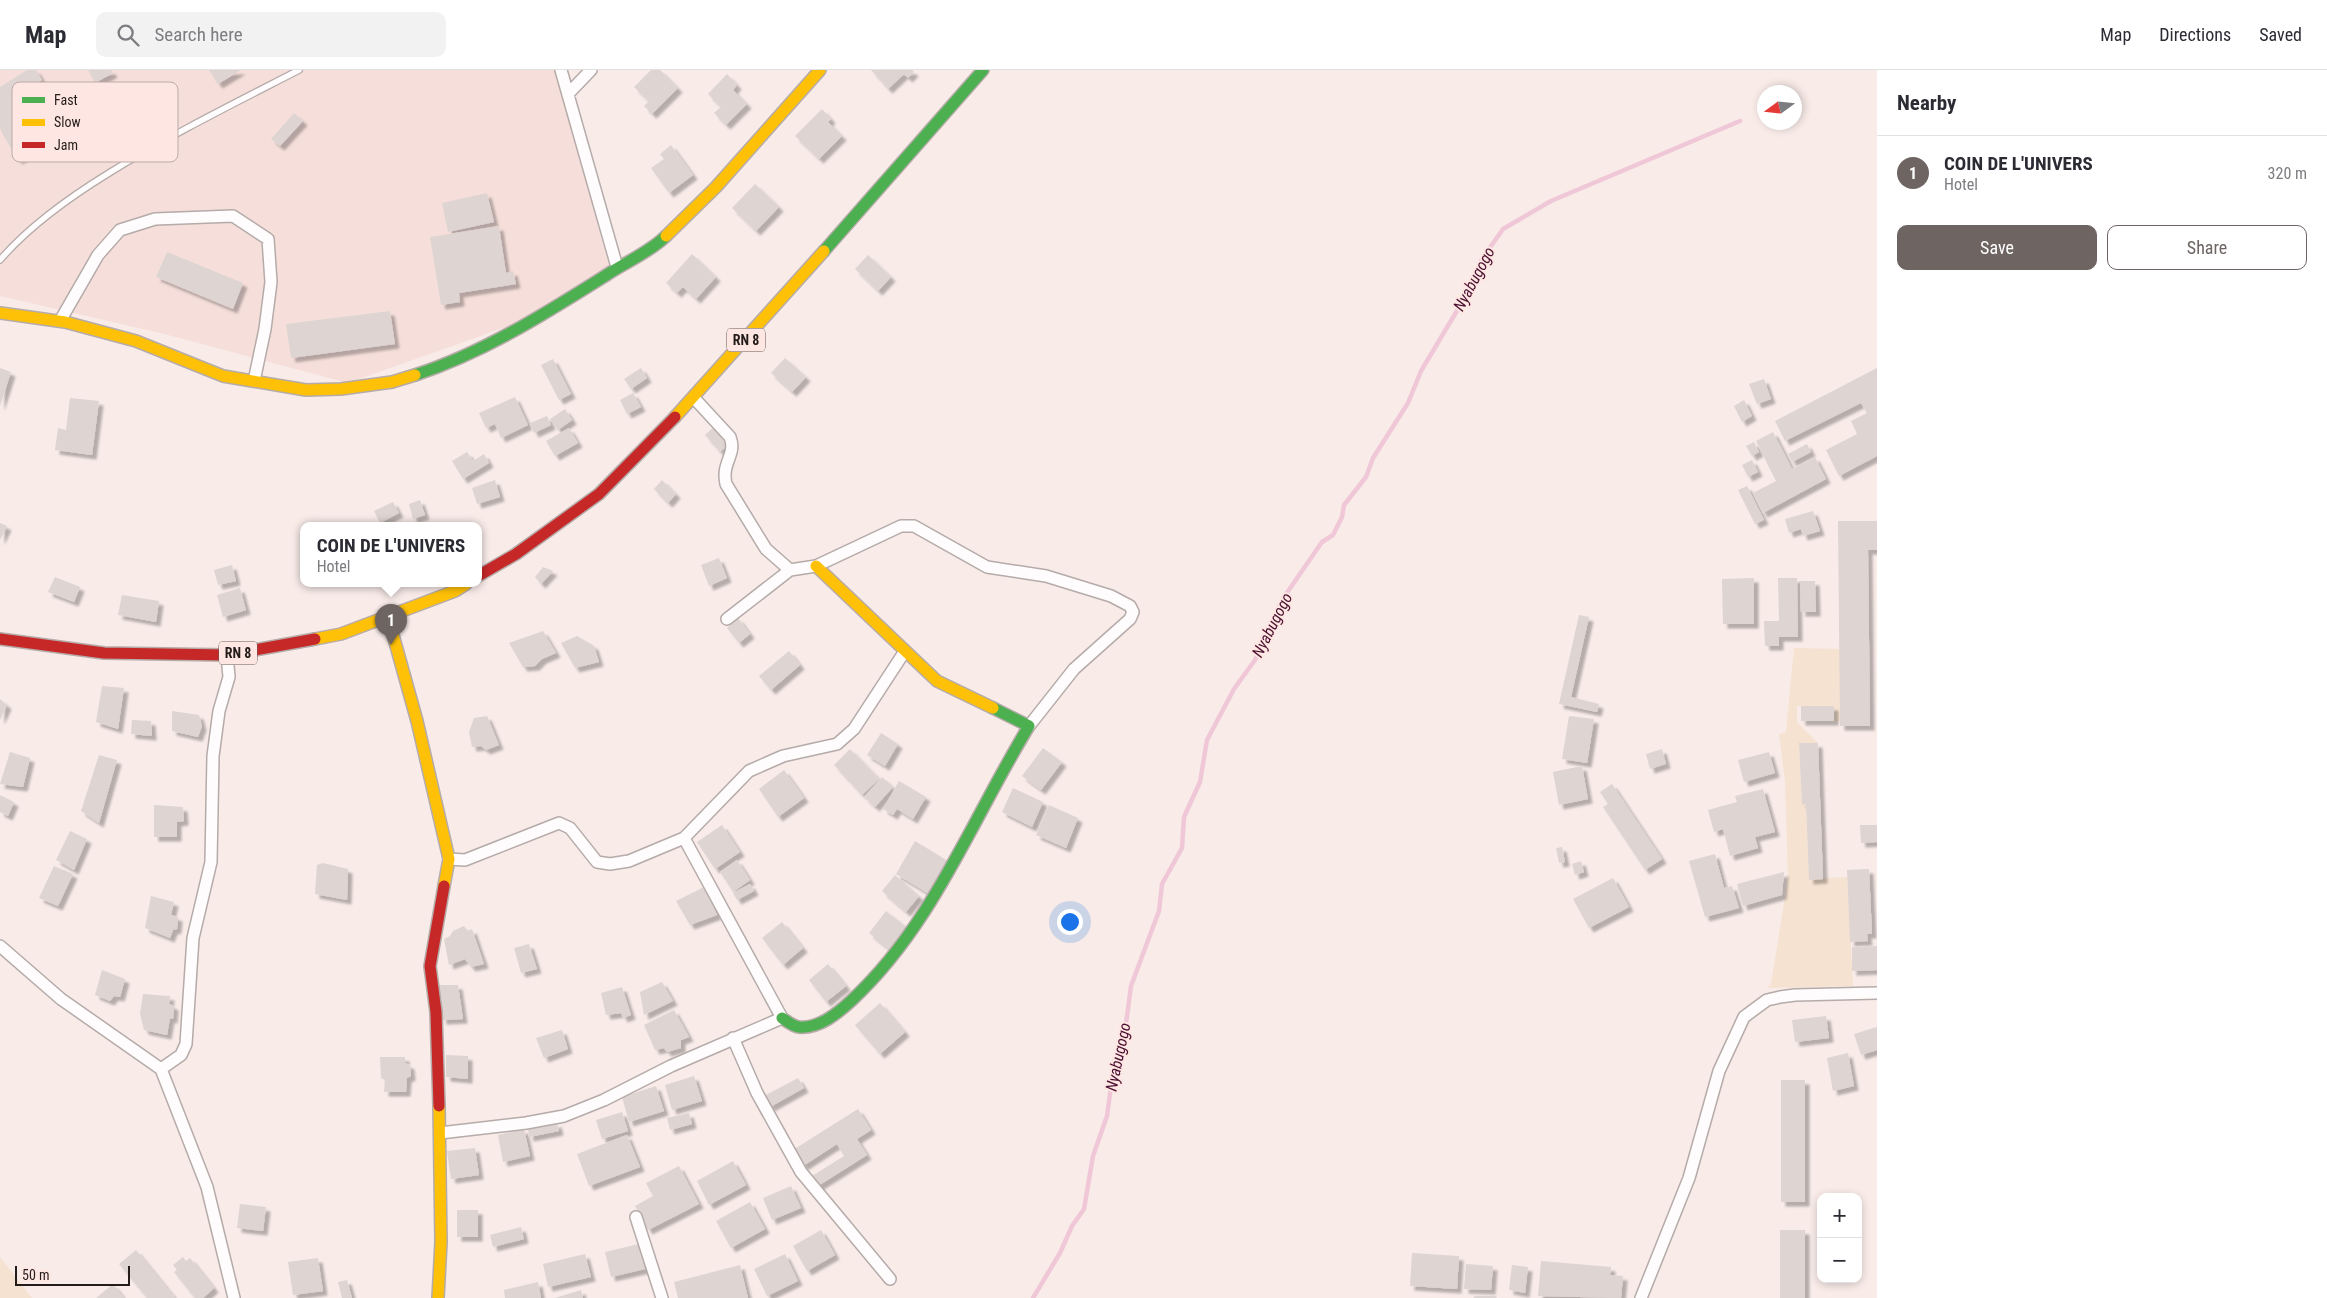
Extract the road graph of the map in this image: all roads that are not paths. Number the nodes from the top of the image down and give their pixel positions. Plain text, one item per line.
1 (299, 70) edge
2 (561, 70) edge
3 (591, 70) edge
4 (820, 70) edge
5 (983, 70) edge
6 (568, 94) junction
7 (178, 132) edge
8 (126, 162) edge
9 (0, 260) edge
10 (617, 267) junction
11 (0, 313) edge
12 (60, 321) junction
13 (254, 382) junction
14 (694, 398) junction
15 (816, 566) junction
16 (790, 570) junction
17 (482, 574) edge
18 (460, 587) edge
19 (388, 617) junction
20 (727, 619) dead end
21 (0, 639) edge
22 (905, 651) junction
23 (227, 655) junction
24 (1029, 726) junction
25 (684, 838) junction
26 (449, 859) junction
27 (0, 946) edge
28 (1877, 993) edge
29 (782, 1018) junction
30 (732, 1038) junction
31 (161, 1069) junction
32 (440, 1133) junction
33 (636, 1217) dead end
34 (890, 1279) dead end
35 (234, 1298) edge
36 (438, 1298) edge
37 (662, 1298) edge
38 (1641, 1298) edge

1 - 7 lane
2 - 6 street
3 - 6 street
4 - 10 street
5 - 14 street, RN 8
6 - 10 street
8 - 9 lane
10 - 13 street
11 - 12 street
12 - 13 street
12 - 13 street
14 - 16 street
14 - 17 street, RN 8
15 - 16 street
15 - 22 street
15 - 24 street
16 - 20 street
18 - 19 street, RN 8
19 - 23 street, RN 8
19 - 26 street
21 - 23 street, RN 8
22 - 24 street
22 - 25 street
23 - 31 street
24 - 29 street
25 - 26 street
25 - 29 street
26 - 32 street
27 - 31 street
28 - 38 street
29 - 30 street
30 - 32 street
30 - 34 street
31 - 35 street
32 - 36 street
33 - 37 street

